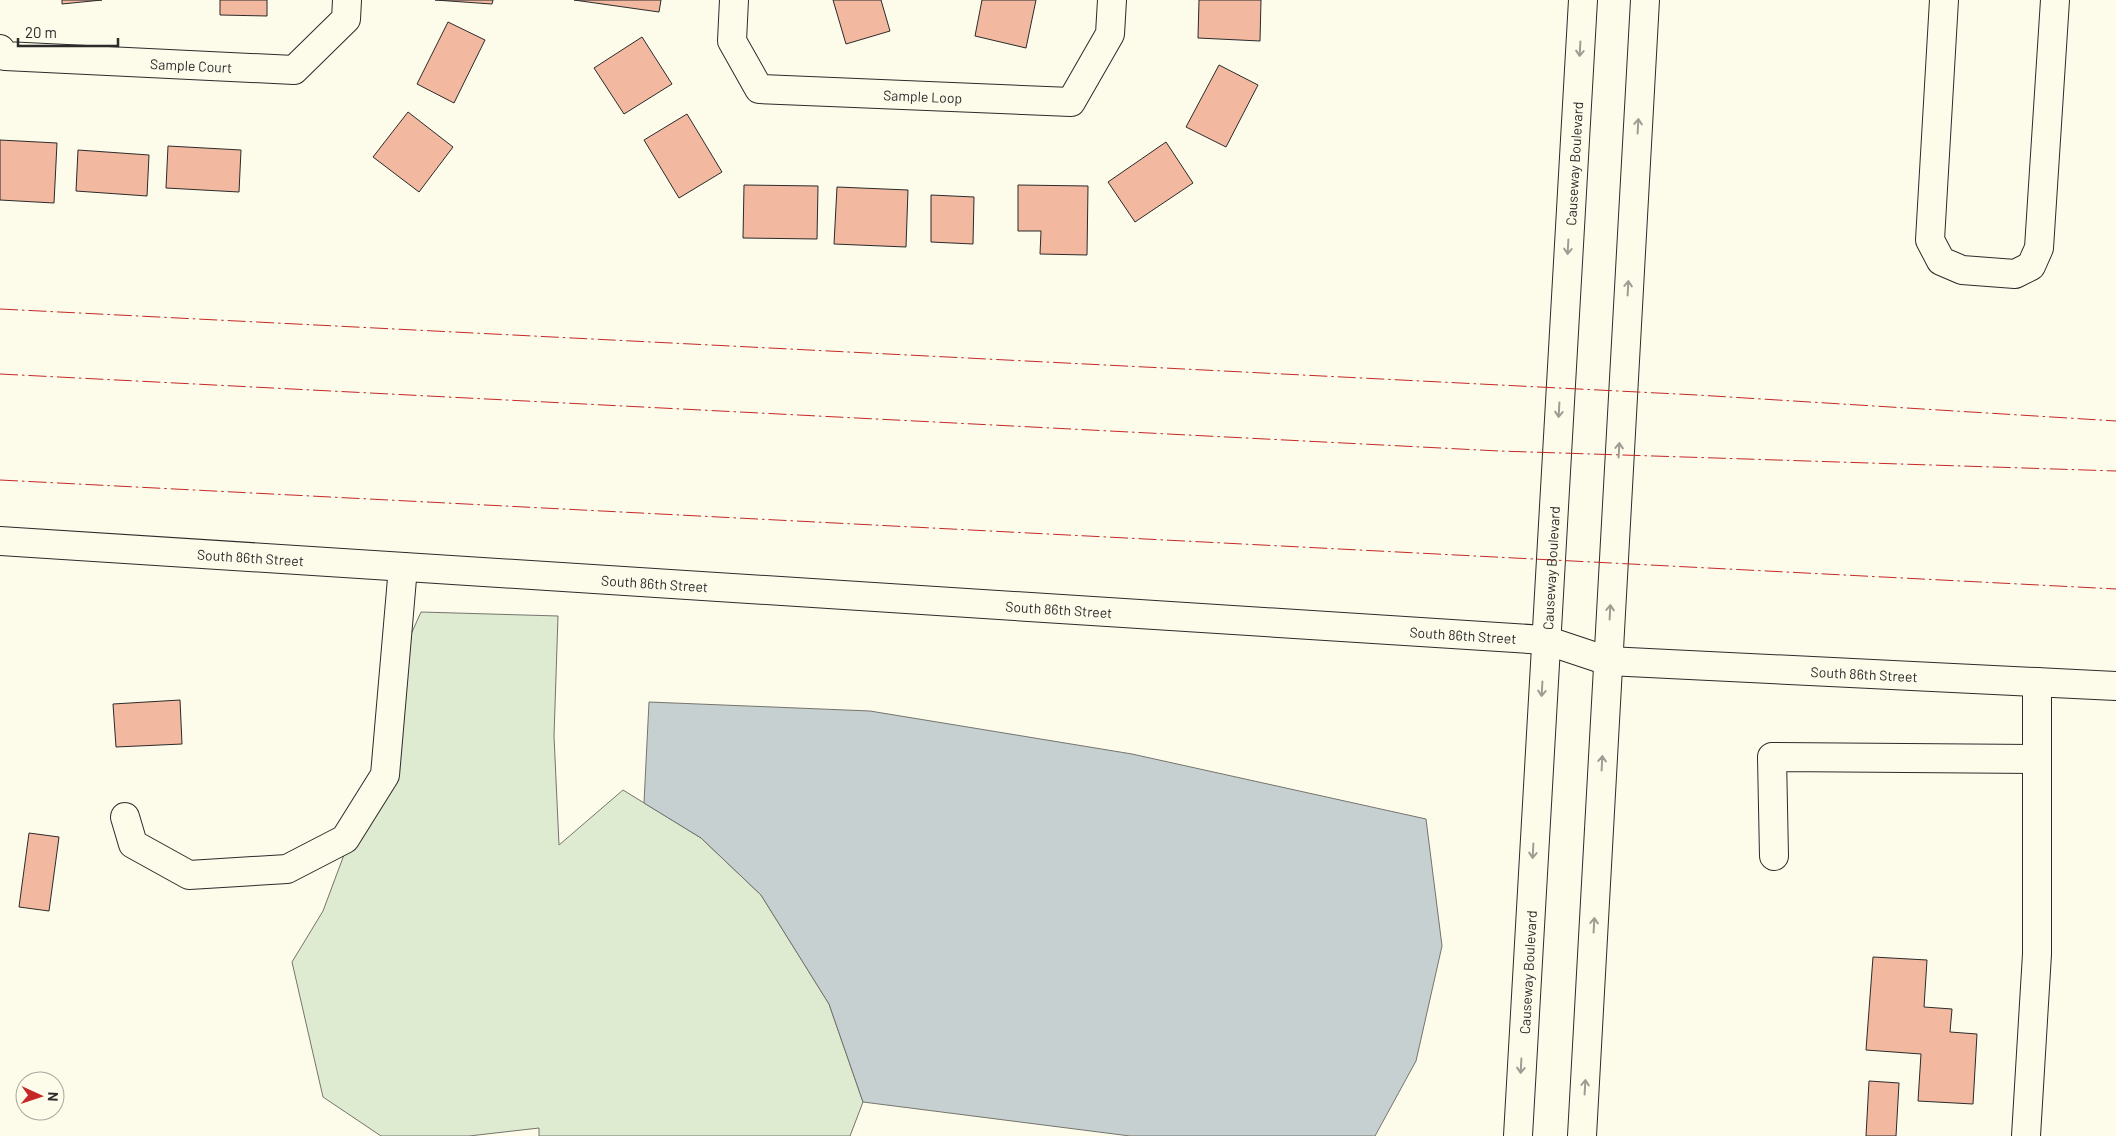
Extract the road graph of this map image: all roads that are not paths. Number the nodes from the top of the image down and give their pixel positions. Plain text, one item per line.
1 (347, 0) edge
2 (734, 0) edge
3 (1112, 0) edge
4 (1583, 0) edge
5 (1644, 0) edge
6 (1944, 0) edge
7 (2055, 0) edge
8 (0, 49) edge
9 (0, 540) edge
10 (403, 566) junction
11 (1545, 640) junction
12 (1608, 661) junction
13 (2037, 682) junction
14 (2116, 686) edge
15 (2037, 759) junction
16 (125, 818) dead end
17 (1774, 856) dead end
18 (1518, 1136) edge
19 (1582, 1136) edge
20 (2026, 1136) edge

1 - 8 street, Sample Court
2 - 3 street, Sample Loop
4 -> 11 street, Causeway Boulevard
12 -> 5 street
6 - 7 street
9 - 10 street, South 86th Street
10 - 11 street, South 86th Street
10 - 16 street
11 - 12 street, South 86th Street
11 -> 18 street, Causeway Boulevard
12 - 13 street, South 86th Street
19 -> 12 street
13 - 14 street, South 86th Street
13 - 15 street
15 - 17 street
15 - 20 street

